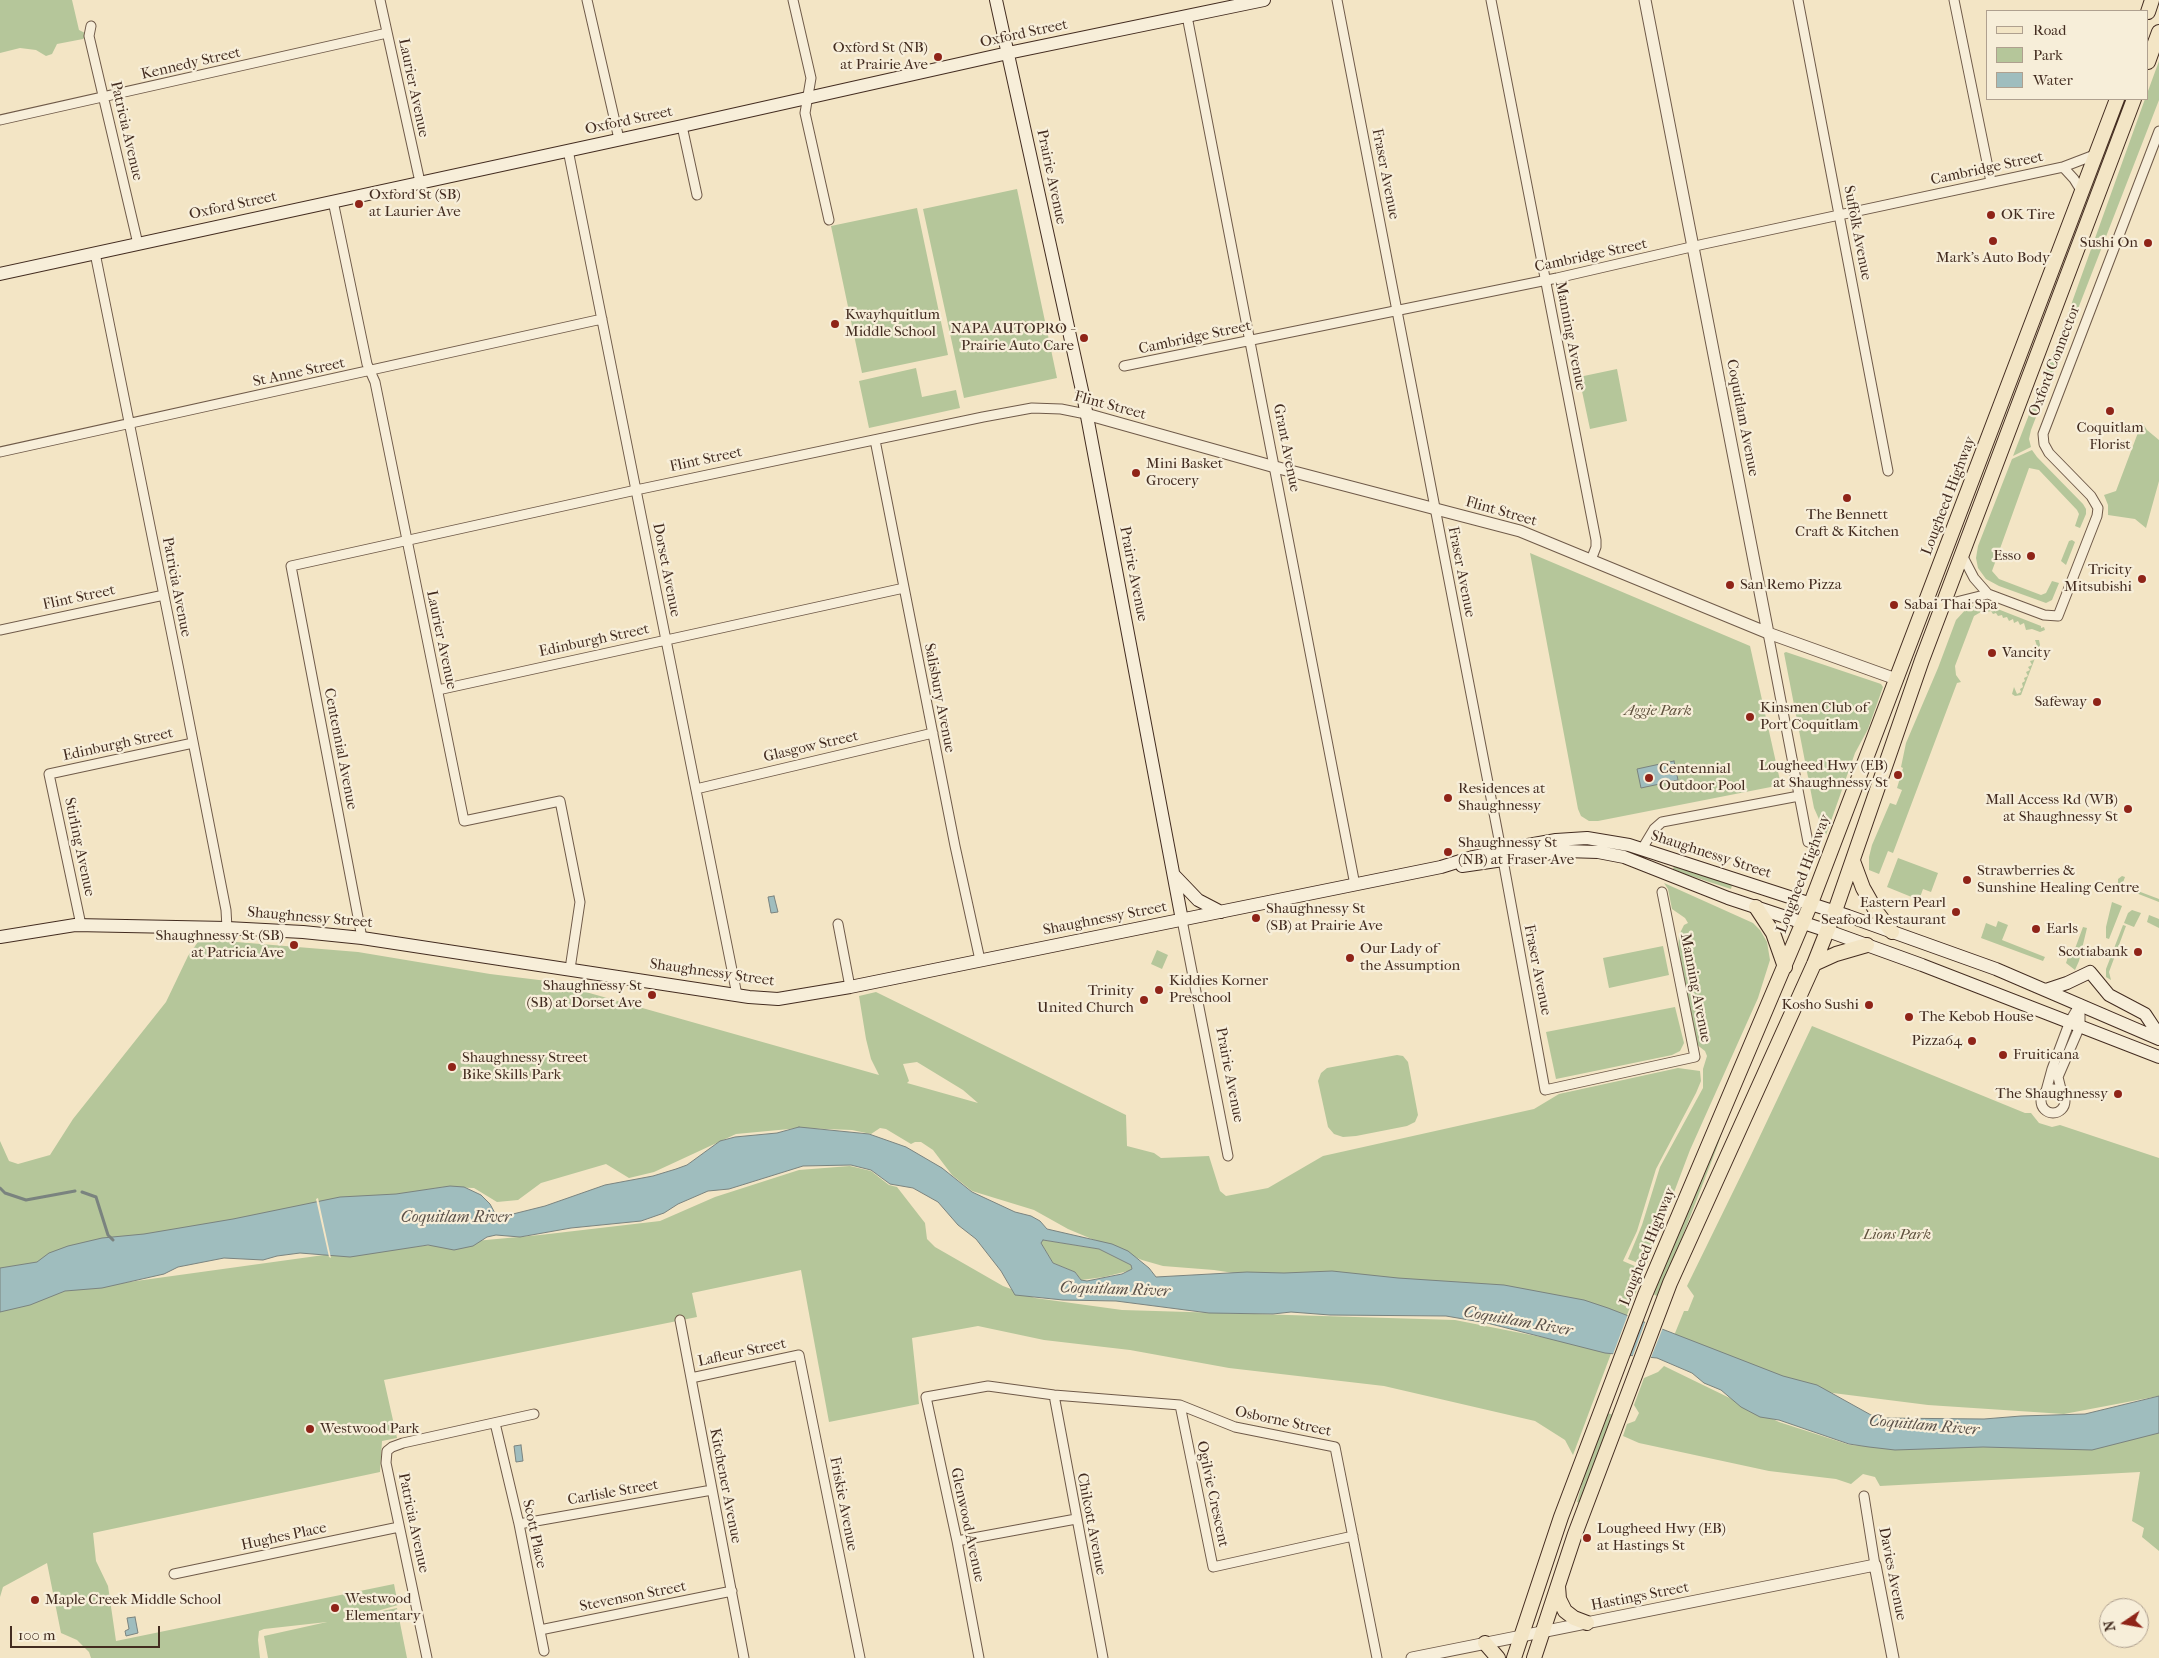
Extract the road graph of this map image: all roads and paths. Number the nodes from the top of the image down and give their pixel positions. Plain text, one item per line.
1 (380, 0) edge
2 (587, 0) edge
3 (793, 0) edge
4 (996, 0) edge
5 (1264, 0) edge
6 (1337, 0) edge
7 (1491, 0) edge
8 (1644, 0) edge
9 (1798, 0) edge
10 (1954, 0) edge
11 (1186, 16) junction
12 (92, 26) dead end
13 (2159, 32) edge
14 (387, 33) junction
15 (1008, 54) junction
16 (2149, 59) edge
17 (104, 98) junction
18 (808, 98) junction
19 (2117, 100) edge
20 (2134, 100) edge
21 (0, 120) edge
22 (682, 126) junction
23 (2159, 131) edge
24 (618, 140) junction
25 (568, 150) junction
26 (2097, 154) junction
27 (2063, 167) junction
28 (420, 182) junction
29 (1991, 182) junction
30 (2082, 192) junction
31 (697, 195) dead end
32 (333, 201) junction
33 (1840, 215) junction
34 (829, 220) dead end
35 (138, 244) junction
36 (1694, 246) junction
37 (95, 253) junction
38 (0, 274) edge
39 (1546, 280) junction
40 (1397, 312) junction
41 (602, 319) junction
42 (1251, 340) junction
43 (1124, 366) dead end
44 (370, 372) junction
45 (1086, 414) junction
46 (130, 424) junction
47 (875, 440) junction
48 (0, 452) edge
49 (1275, 467) junction
50 (1888, 471) dead end
51 (636, 490) junction
52 (1435, 509) junction
53 (407, 541) junction
54 (1962, 555) junction
55 (1591, 560) junction
56 (291, 566) joint
57 (904, 588) junction
58 (1988, 594) junction
59 (164, 595) junction
60 (1944, 605) junction
61 (0, 630) edge
62 (1768, 634) junction
63 (665, 640) junction
64 (1896, 679) junction
65 (438, 690) junction
66 (932, 733) junction
67 (193, 743) junction
68 (49, 774) joint
69 (696, 789) junction
70 (1799, 796) junction
71 (1808, 842) dead end
72 (1642, 849) junction
73 (1502, 855) junction
74 (1853, 861) junction
75 (1173, 875) junction
76 (1356, 884) junction
77 (1662, 892) dead end
78 (1811, 903) junction
79 (1756, 908) junction
80 (1835, 911) junction
81 (1221, 912) junction
82 (1182, 920) junction
83 (1803, 922) junction
84 (838, 924) dead end
85 (81, 925) junction
86 (227, 928) junction
87 (1828, 931) junction
88 (1892, 932) junction
89 (0, 937) edge
90 (362, 938) junction
91 (1867, 945) junction
92 (980, 960) junction
93 (1814, 964) junction
94 (1785, 967) junction
95 (570, 969) junction
96 (850, 987) junction
97 (2046, 990) junction
98 (736, 995) junction
99 (2080, 1004) junction
100 (2075, 1024) junction
101 (2159, 1037) edge
102 (2159, 1057) edge
103 (1545, 1090) joint
104 (2046, 1091) junction
105 (2062, 1093) junction
106 (1228, 1156) dead end
107 (680, 1320) dead end
108 (799, 1355) joint
109 (691, 1378) junction
110 (1054, 1395) junction
111 (926, 1397) joint
112 (1180, 1405) junction
113 (534, 1414) dead end
114 (495, 1423) junction
115 (712, 1490) junction
116 (1864, 1496) dead end
117 (1076, 1519) junction
118 (519, 1524) junction
119 (399, 1527) junction
120 (1353, 1536) junction
121 (957, 1541) junction
122 (1875, 1565) junction
123 (174, 1574) dead end
124 (1558, 1585) junction
125 (732, 1591) junction
126 (1587, 1623) junction
127 (540, 1630) junction
128 (1542, 1632) junction
129 (1521, 1636) junction
130 (1485, 1643) junction
131 (544, 1651) dead end
132 (427, 1658) edge
133 (744, 1658) edge
134 (860, 1658) edge
135 (979, 1658) edge
136 (1103, 1658) edge
137 (1377, 1658) edge
138 (1412, 1658) edge
139 (1498, 1658) edge
140 (1514, 1658) edge
141 (1534, 1658) edge
142 (1893, 1658) edge

1 - 14 street, Laurier Avenue
2 - 24 street
3 - 18 street
4 - 15 main road, Prairie Avenue
5 - 11 main road, Oxford Street
6 - 40 street, Fraser Avenue
7 - 39 street, Manning Avenue
8 - 36 street, Coquitlam Avenue
9 - 33 street, Suffolk Avenue
10 - 29 street
11 - 15 main road, Oxford Street
11 - 42 street, Grant Avenue
12 - 17 street, Patricia Avenue
13 - 16 main road
14 - 17 street, Kennedy Street
14 - 28 street, Laurier Avenue
15 - 18 main road, Oxford Street
15 - 45 main road, Prairie Avenue
17 - 21 street, Kennedy Street
17 - 35 street, Patricia Avenue
18 - 22 main road, Oxford Street
18 - 34 street
19 - 26 main road, Lougheed Highway
20 - 54 main road
22 - 24 main road, Oxford Street
22 - 31 street
23 - 58 street, Oxford Connector
24 - 25 main road, Oxford Street
25 - 28 main road, Oxford Street
25 - 41 street, Dorset Avenue
26 - 27 street, Cambridge Street
26 - 30 main road, Lougheed Highway
27 - 29 street, Cambridge Street
27 - 30 street, Cambridge Street
28 - 32 main road, Oxford Street
29 - 33 street, Cambridge Street
30 - 64 main road, Lougheed Highway
32 - 35 main road, Oxford Street
32 - 44 street, Laurier Avenue
33 - 36 street, Cambridge Street
33 - 50 street, Suffolk Avenue
35 - 37 main road, Oxford Street
36 - 39 street, Cambridge Street
36 - 62 street, Coquitlam Avenue
37 - 38 main road, Oxford Street
37 - 46 street, Patricia Avenue
39 - 40 street, Cambridge Street
39 - 55 street, Manning Avenue
40 - 42 street, Cambridge Street
40 - 52 street, Fraser Avenue
41 - 44 street, St Anne Street
41 - 51 street, Dorset Avenue
42 - 43 street, Cambridge Street
42 - 49 street, Grant Avenue
44 - 46 street, St Anne Street
44 - 53 street, Laurier Avenue
45 - 47 street, Flint Street
45 - 49 street, Flint Street
45 - 75 main road, Prairie Avenue
46 - 48 street, St Anne Street
46 - 59 street, Patricia Avenue
47 - 51 street, Flint Street
47 - 57 street, Salisbury Avenue
49 - 52 street, Flint Street
49 - 76 street, Grant Avenue
51 - 53 street, Flint Street
51 - 63 street, Dorset Avenue
52 - 55 street, Flint Street
52 - 73 street, Fraser Avenue
53 - 56 street, Flint Street
53 - 65 street, Laurier Avenue
54 - 58 street
54 - 60 main road
55 - 62 street, Flint Street
56 - 90 street, Centennial Avenue
57 - 63 street, Edinburgh Street
57 - 66 street, Salisbury Avenue
58 - 60 street
59 - 61 street, Flint Street
59 - 67 street, Patricia Avenue
60 - 74 main road
62 - 64 street, Flint Street
62 - 70 street, Coquitlam Avenue
63 - 65 street, Edinburgh Street
63 - 69 street, Dorset Avenue
64 - 78 main road, Lougheed Highway
65 - 95 street, Laurier Avenue
66 - 69 street, Glasgow Street
66 - 92 street, Salisbury Avenue
67 - 68 street, Edinburgh Street
67 - 86 street, Patricia Avenue
68 - 85 street, Stirling Avenue
69 - 98 street, Dorset Avenue
70 - 71 street, Coquitlam Avenue
70 - 72 street
72 - 73 main road, Shaughnessy Street
72 - 78 main road, Shaughnessy Street
73 - 76 main road, Shaughnessy Street
73 - 79 main road, Shaughnessy Street
73 - 103 street, Fraser Avenue
74 - 80 main road
74 - 88 main road
75 - 81 main road
75 - 82 main road, Prairie Avenue
76 - 81 main road, Shaughnessy Street
77 - 103 street, Manning Avenue
78 - 80 main road, Shaughnessy Street
78 - 83 main road, Lougheed Highway
79 - 83 main road, Shaughnessy Street
79 - 94 main road
80 - 87 main road
80 - 88 main road, Shaughnessy Street
81 - 82 main road, Shaughnessy Street
82 - 92 main road, Shaughnessy Street
82 - 106 street, Prairie Avenue
83 - 87 main road, Shaughnessy Street
83 - 94 main road, Lougheed Highway
84 - 96 street
85 - 86 main road, Shaughnessy Street
85 - 89 main road, Shaughnessy Street
86 - 90 main road, Shaughnessy Street
87 - 91 main road, Shaughnessy Street
87 - 93 main road
88 - 97 main road, Shaughnessy Street
90 - 95 main road, Shaughnessy Street
91 - 93 main road
91 - 100 main road, Shaughnessy Street
92 - 96 main road, Shaughnessy Street
93 - 124 main road
94 - 129 main road, Lougheed Highway
95 - 98 main road, Shaughnessy Street
96 - 98 main road, Shaughnessy Street
97 - 99 main road, Shaughnessy Street
97 - 101 main road
99 - 100 street
99 - 101 main road, Shaughnessy Street
100 - 102 main road, Shaughnessy Street
100 - 104 street
100 - 105 street
104 - 105 street
104 - 105 street
107 - 109 street, Kitchener Avenue
108 - 109 street, Lafleur Street
108 - 134 street, Friskie Avenue
109 - 115 street, Kitchener Avenue
110 - 111 street, Osborne Street
110 - 112 street, Osborne Street
110 - 117 street, Chilcott Avenue
111 - 121 street, Glenwood Avenue
112 - 120 street, Osborne Street
112 - 120 street, Ogilvie Crescent
113 - 114 street
114 - 118 street, Scott Place
114 - 119 street, Patricia Avenue
115 - 118 street, Carlisle Street
115 - 125 street, Kitchener Avenue
116 - 122 street, Davies Avenue
117 - 121 street
117 - 136 street, Chilcott Avenue
118 - 127 street, Scott Place
119 - 123 street, Hughes Place
119 - 132 street, Patricia Avenue
120 - 137 street, Osborne Street
121 - 135 street, Glenwood Avenue
122 - 126 street, Hastings Street
122 - 142 street, Davies Avenue
124 - 126 main road
124 - 128 main road
125 - 127 street, Stevenson Street
125 - 133 street, Kitchener Avenue
126 - 128 street, Hastings Street
127 - 131 street, Scott Place
128 - 129 street, Hastings Street
128 - 141 main road
129 - 130 street, Hastings Street
129 - 140 main road, Lougheed Highway
130 - 138 street, Hastings Street
130 - 139 main road

